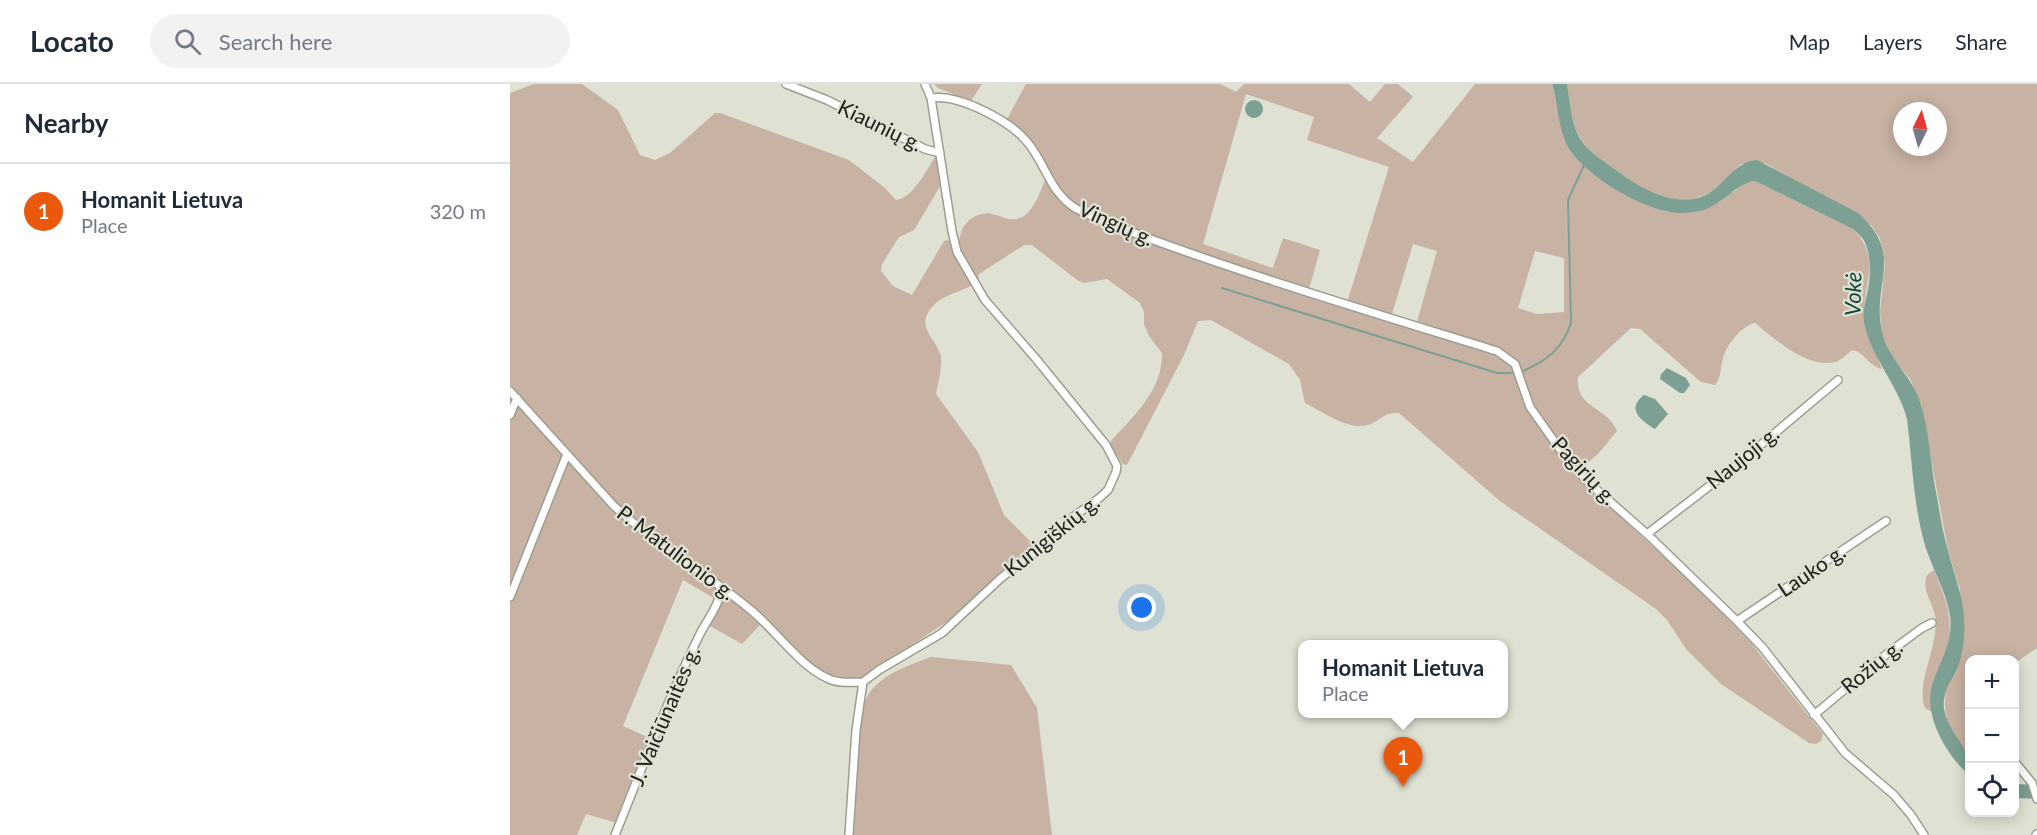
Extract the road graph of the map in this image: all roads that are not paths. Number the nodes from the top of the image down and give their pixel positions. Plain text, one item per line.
1 (786, 84) edge
2 (925, 84) edge
3 (932, 98) junction
4 (940, 153) junction
5 (1166, 245) joint
6 (1838, 380) dead end
7 (510, 391) edge
8 (517, 398) junction
9 (510, 415) edge
10 (567, 454) junction
11 (1886, 521) dead end
12 (1647, 534) junction
13 (720, 586) junction
14 (510, 597) edge
15 (734, 597) junction
16 (720, 599) junction
17 (1737, 621) junction
18 (1932, 623) dead end
19 (863, 682) junction
20 (1814, 715) junction
21 (2016, 763) edge
22 (2037, 799) edge
23 (615, 835) edge
24 (849, 835) edge
25 (1924, 835) edge

1 - 4 street, Kiaunių g.
2 - 3 street, Kunigiškių g.
3 - 4 street, Kunigiškių g.
3 - 5 street, Vingių g.
4 - 19 street, Kunigiškių g.
5 - 12 street, Pagirių g.
6 - 12 street, Naujoji g.
7 - 8 street, P. Matulionio g.
8 - 9 street
8 - 10 street, P. Matulionio g.
10 - 13 street, P. Matulionio g.
10 - 14 street
11 - 17 street, Lauko g.
12 - 17 street, Pagirių g.
13 - 15 street, P. Matulionio g.
13 - 16 street
15 - 16 street
15 - 19 street, P. Matulionio g.
16 - 23 street, J. Vaičiūnaitės g.
17 - 20 street, Pagirių g.
18 - 20 street, Rožių g.
19 - 24 street
20 - 25 street, Pagirių g.
21 - 22 street

